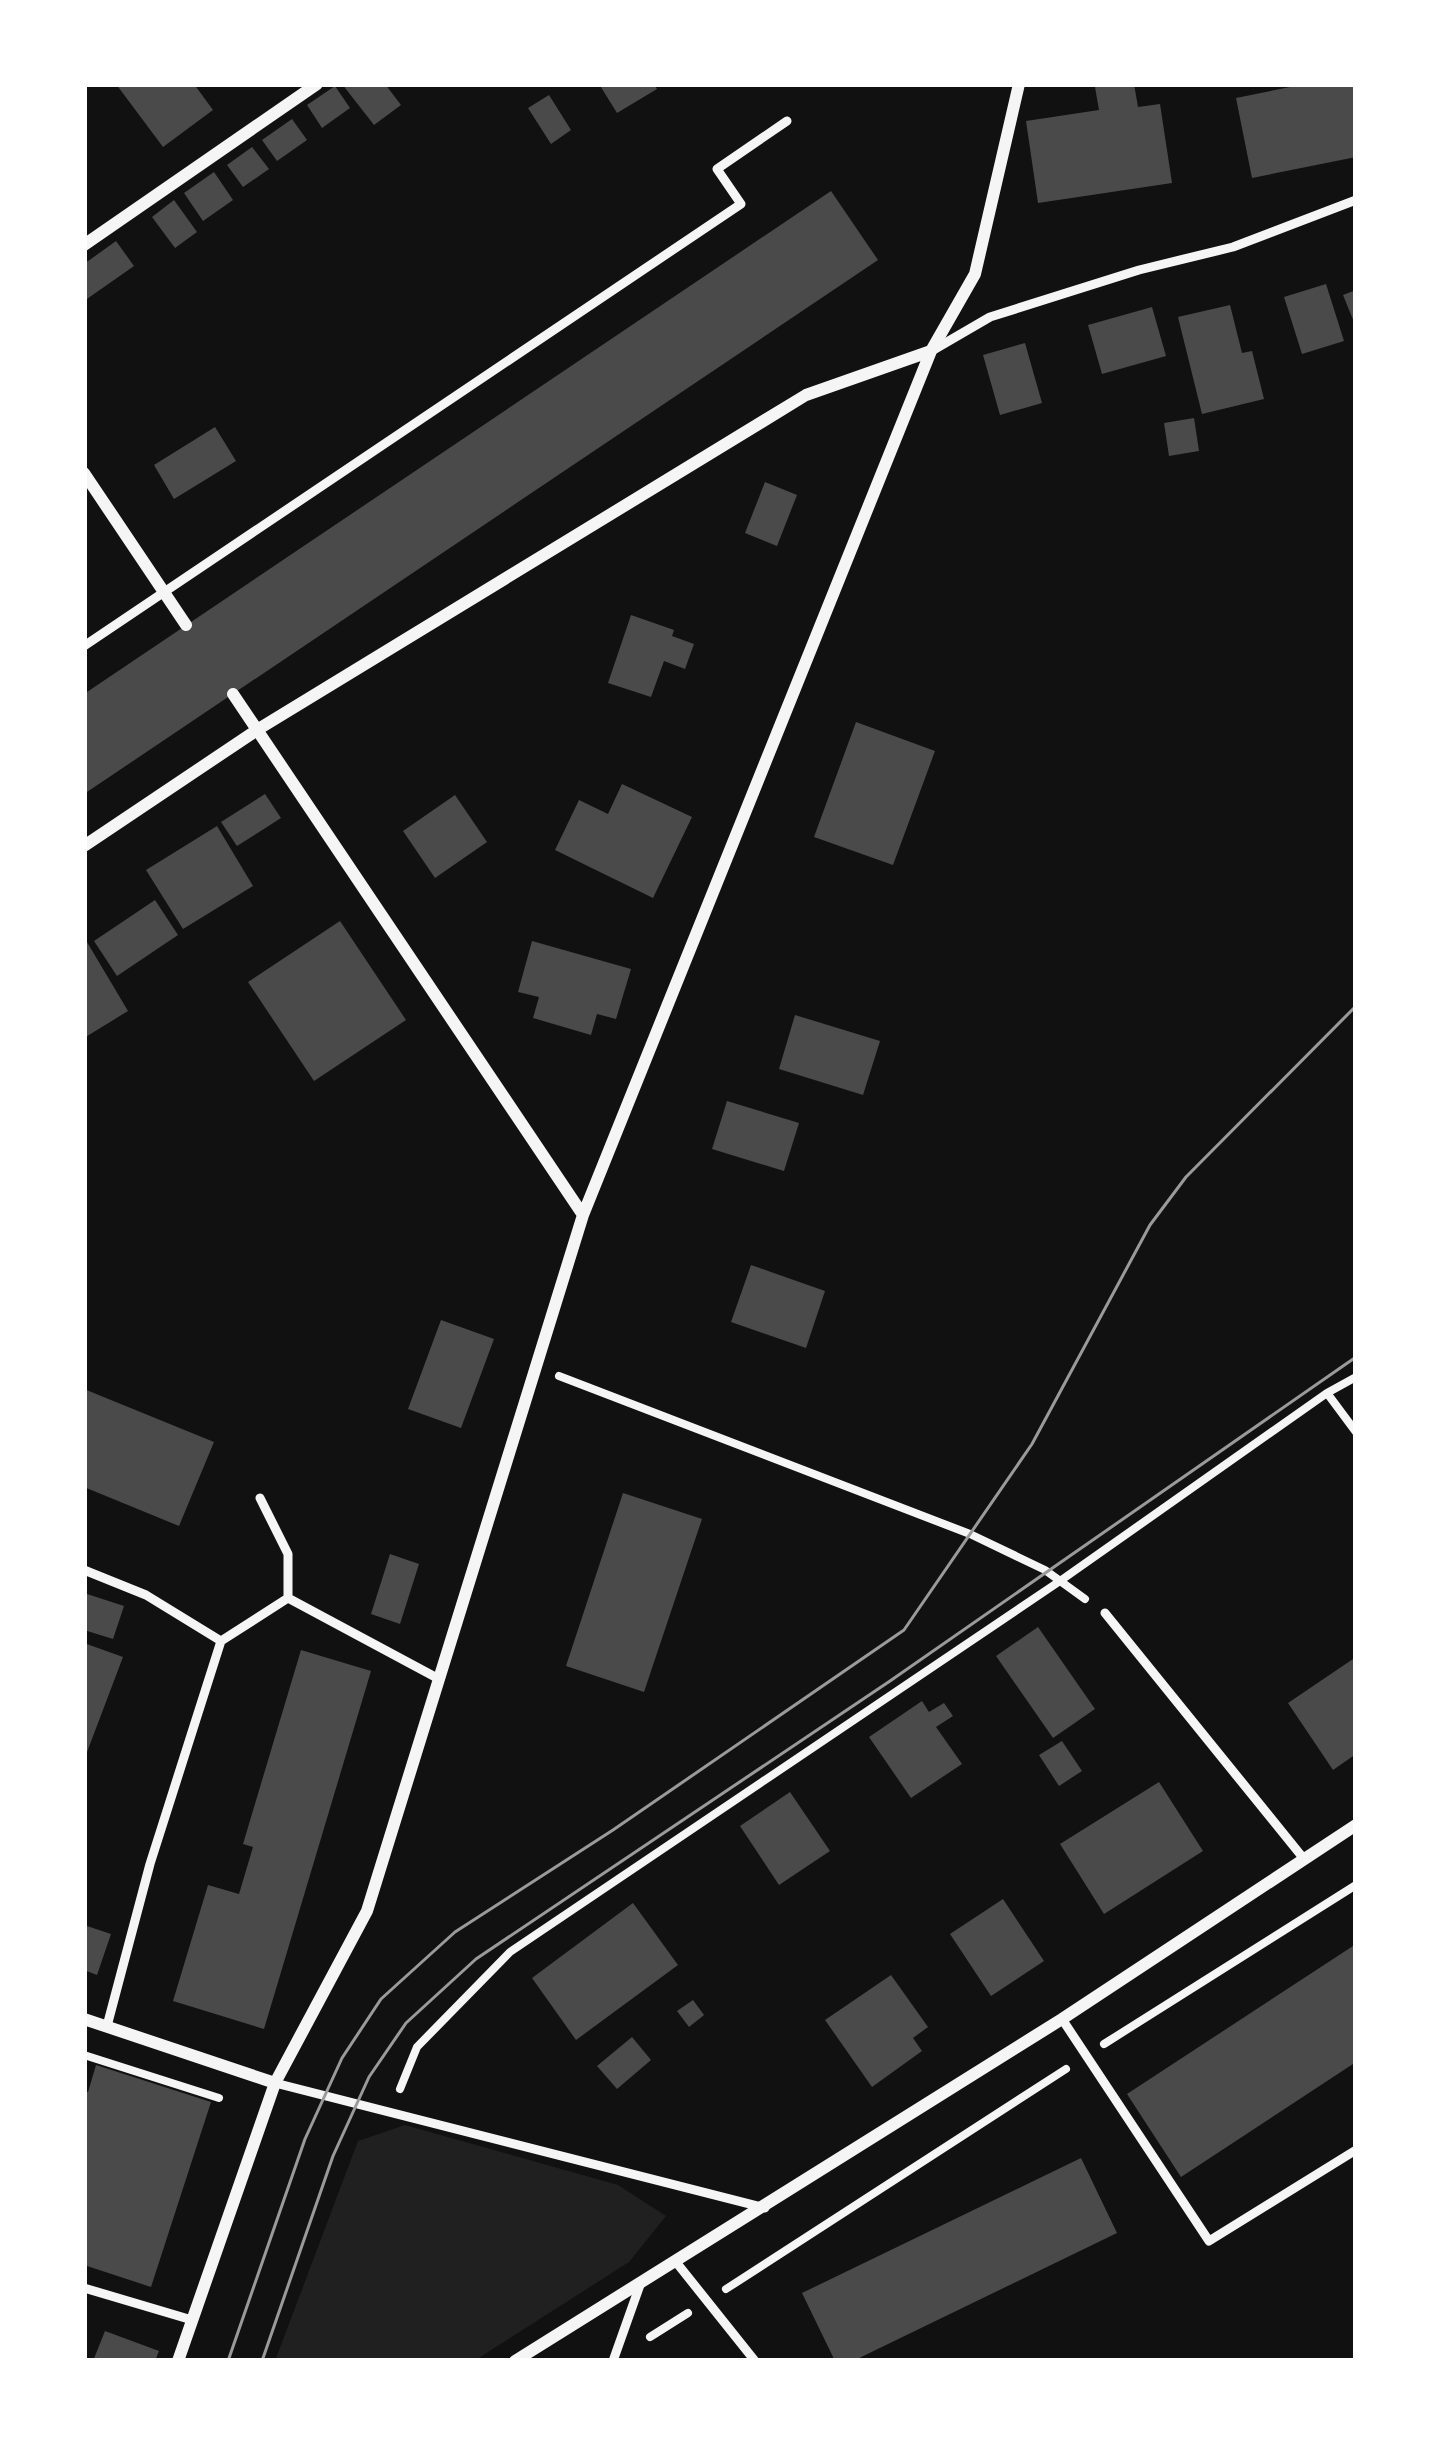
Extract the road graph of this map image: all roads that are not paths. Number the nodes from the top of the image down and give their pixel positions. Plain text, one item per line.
1 (317, 84) edge
2 (1019, 84) edge
3 (787, 121) dead end
4 (1356, 200) edge
5 (84, 245) edge
6 (931, 351) junction
7 (84, 473) edge
8 (165, 593) junction
9 (186, 625) dead end
10 (84, 646) edge
11 (233, 694) dead end
12 (257, 730) junction
13 (84, 846) edge
14 (583, 1215) junction
15 (260, 1498) dead end
16 (84, 1570) edge
17 (288, 1598) junction
18 (1106, 1613) road end
19 (221, 1640) junction
20 (439, 1679) junction
21 (1356, 1825) edge
22 (1304, 1859) junction
23 (84, 2019) edge
24 (1062, 2019) junction
25 (106, 2026) junction
26 (275, 2083) junction
27 (1356, 2150) edge
28 (765, 2208) junction
29 (676, 2262) junction
30 (640, 2285) junction
31 (84, 2288) edge
32 (192, 2320) junction
33 (613, 2360) edge
34 (178, 2361) edge
35 (515, 2361) edge
36 (755, 2361) edge

1 - 5 street
2 - 6 street
3 - 8 lane
4 - 6 lane
6 - 12 street
6 - 14 street
7 - 8 street
8 - 9 street
8 - 10 lane
11 - 12 street
12 - 13 street
12 - 14 street
14 - 20 street
15 - 17 lane
16 - 19 lane
17 - 19 lane
17 - 20 lane
18 - 22 lane
19 - 25 lane
20 - 26 street
21 - 22 street
22 - 24 street
23 - 25 street
24 - 27 lane
24 - 28 street
25 - 26 street
26 - 28 lane
26 - 32 street
28 - 29 street
29 - 30 street
29 - 36 lane
30 - 33 lane
30 - 35 street
31 - 32 lane
32 - 34 street

